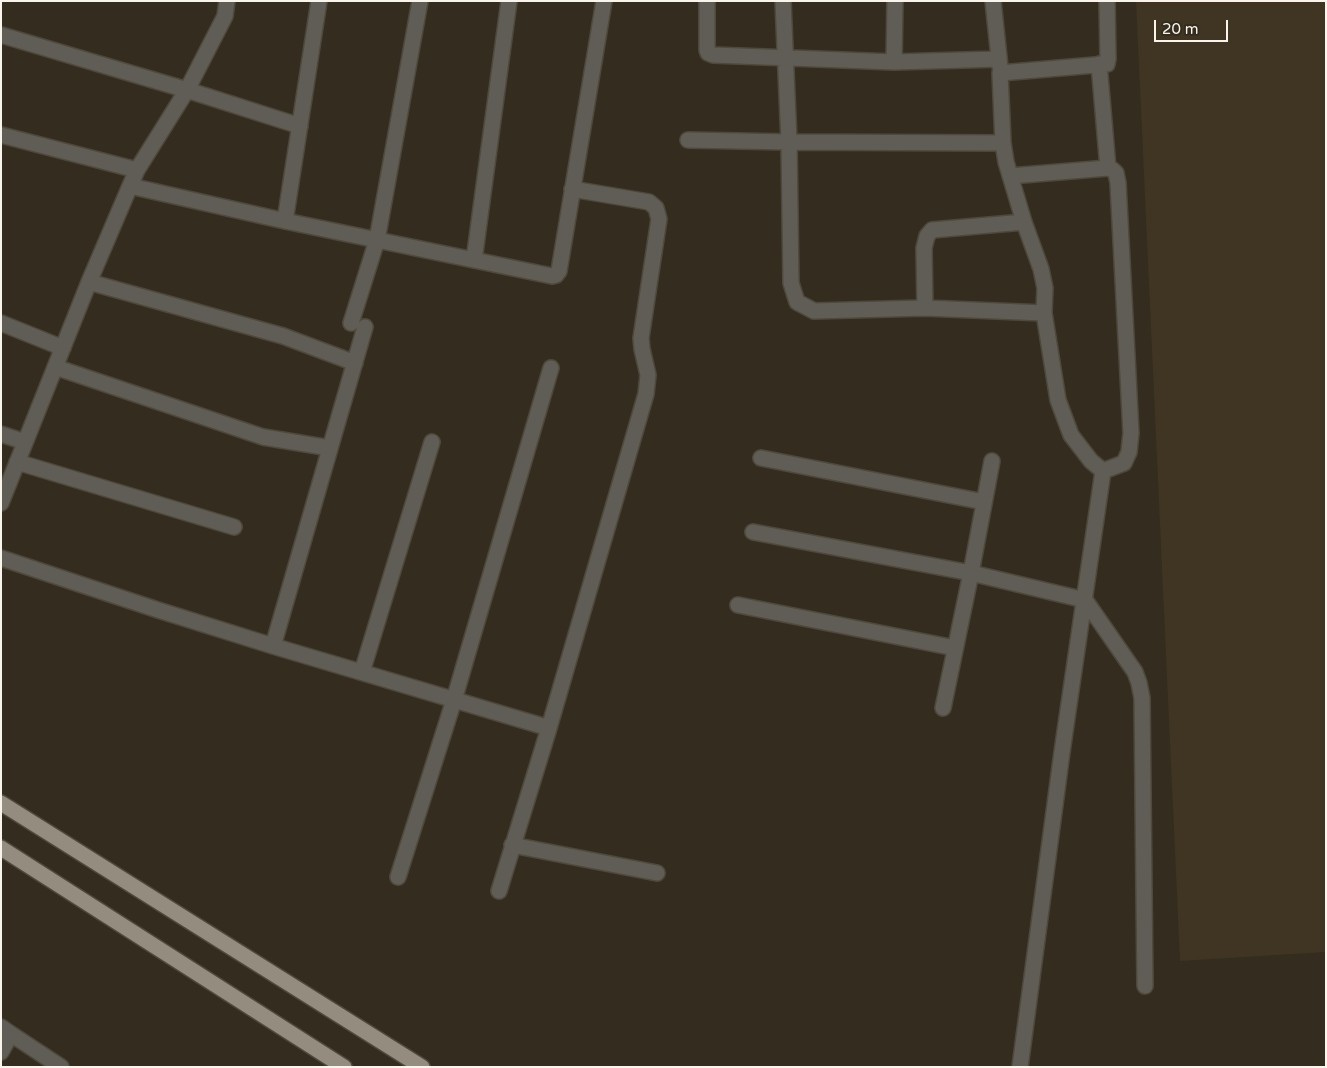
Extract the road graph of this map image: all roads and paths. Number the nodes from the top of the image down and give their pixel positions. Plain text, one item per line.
1 (227, 1) edge
2 (319, 1) edge
3 (420, 1) edge
4 (509, 1) edge
5 (604, 1) edge
6 (707, 1) edge
7 (783, 1) edge
8 (895, 1) edge
9 (994, 1) edge
10 (1107, 1) edge
11 (1, 35) edge
12 (785, 58) junction
13 (894, 62) junction
14 (1099, 64) junction
15 (1000, 66) junction
16 (187, 90) junction
17 (300, 126) junction
18 (1, 135) edge
19 (688, 140) dead end
20 (789, 142) junction
21 (1003, 143) junction
22 (1108, 168) junction
23 (137, 170) junction
24 (1010, 176) junction
25 (130, 186) junction
26 (572, 189) junction
27 (285, 221) junction
28 (1024, 222) junction
29 (377, 240) junction
30 (474, 260) junction
31 (89, 282) junction
32 (925, 308) junction
33 (1044, 313) junction
34 (1, 323) edge
35 (63, 348) junction
36 (355, 363) junction
37 (55, 367) junction
38 (551, 368) dead end
39 (1, 434) edge
40 (25, 442) junction
41 (432, 442) dead end
42 (330, 448) junction
43 (761, 458) dead end
44 (992, 461) dead end
45 (17, 462) junction
46 (1103, 472) junction
47 (984, 502) junction
48 (1, 503) edge
49 (234, 527) dead end
50 (753, 532) dead end
51 (1, 558) edge
52 (971, 573) junction
53 (1085, 600) junction
54 (738, 605) dead end
55 (272, 646) junction
56 (956, 648) junction
57 (362, 672) junction
58 (454, 700) junction
59 (943, 708) dead end
60 (549, 728) junction
61 (1, 803) edge
62 (512, 845) junction
63 (1, 848) edge
64 (657, 872) dead end
65 (398, 877) dead end
66 (499, 891) dead end
67 (1145, 986) dead end
68 (6, 1030) edge
69 (1, 1052) edge
70 (61, 1067) edge
71 (344, 1067) edge
72 (422, 1067) edge
73 (1020, 1067) edge

1 - 16 street
2 - 17 street
3 - 29 street
4 - 30 street
5 - 26 street
6 - 12 street
7 - 12 street
8 - 13 street
9 - 15 street
10 - 14 street
11 - 16 street
12 - 13 street
12 - 20 street
13 - 15 street
14 - 15 street
14 - 22 street
15 - 21 street
16 - 17 street
16 - 23 street
17 - 27 street
18 - 23 street
19 - 20 street
20 - 21 street
20 - 32 street
21 - 24 street
22 - 24 street
22 - 46 street
23 - 25 street
24 - 28 street
25 - 27 street
25 - 31 street
26 - 30 street
26 - 60 street
27 - 29 street
28 - 32 street
28 - 33 street
29 - 30 street
29 - 36 street
31 - 35 street
31 - 36 street
32 - 33 street
33 - 46 street
34 - 35 street
35 - 37 street
36 - 42 street
37 - 40 street
37 - 42 street
38 - 58 street
39 - 40 street
40 - 45 street
41 - 57 street
42 - 55 street
43 - 47 street
44 - 47 street
45 - 48 street
45 - 49 street
46 - 53 street
47 - 52 street
50 - 52 street
51 - 55 street
52 - 53 street
52 - 56 street
53 - 67 street
53 - 73 street
54 - 56 street
55 - 57 street
56 - 59 street
57 - 58 street
58 - 60 street
58 - 65 street
60 - 62 street
61 - 72 main road
62 - 64 street
62 - 66 street
63 - 71 main road
68 - 69 street
68 - 70 street

